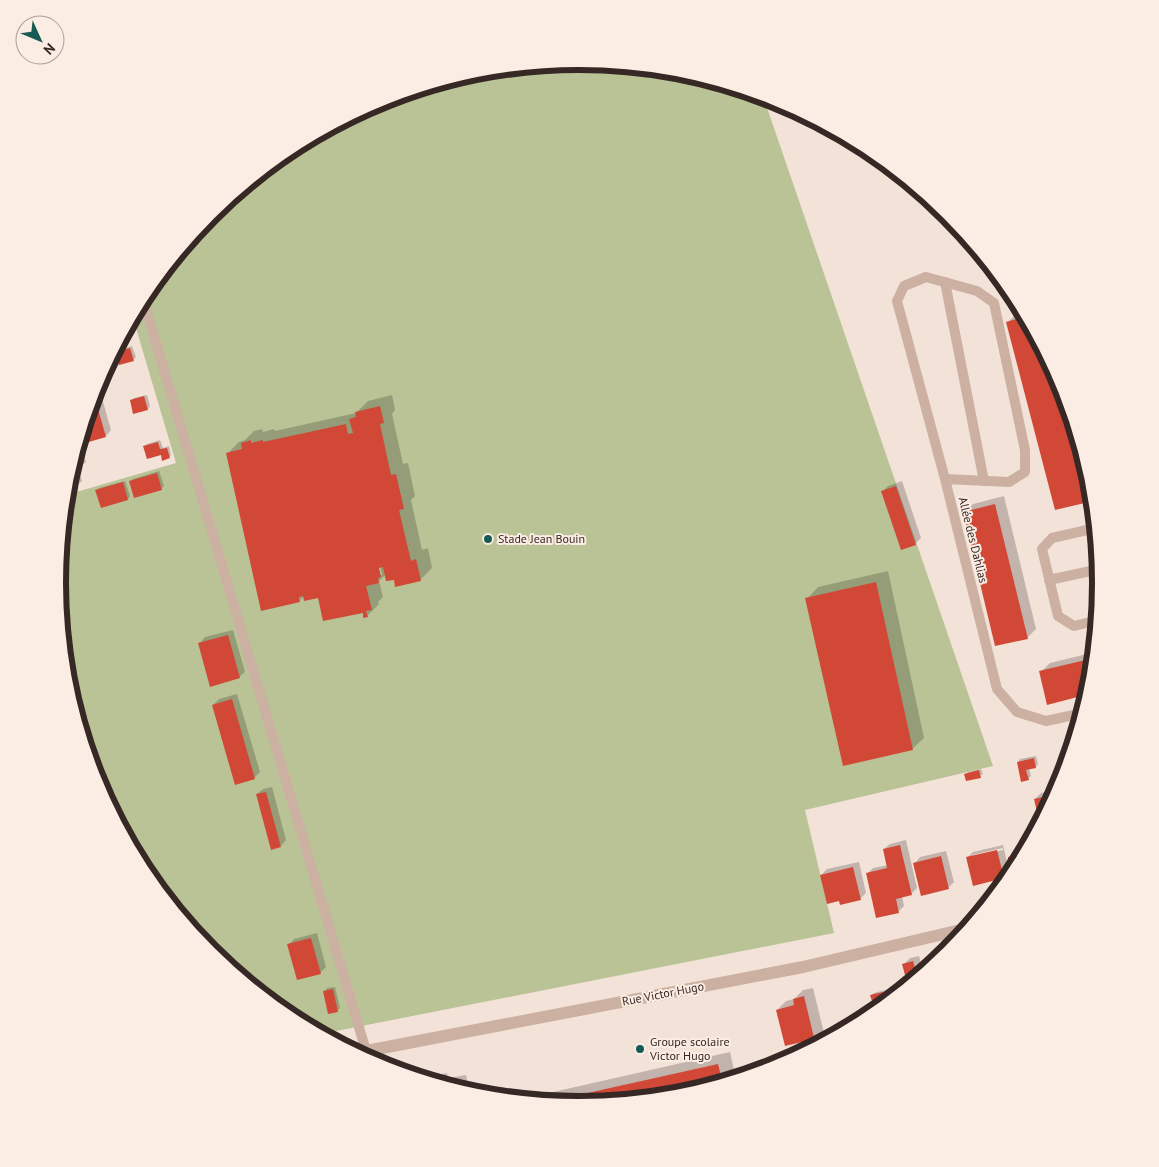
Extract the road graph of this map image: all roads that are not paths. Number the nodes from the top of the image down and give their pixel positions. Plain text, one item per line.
1 (945, 282) junction
2 (145, 310) edge
3 (944, 479) junction
4 (984, 481) junction
5 (1090, 529) edge
6 (1093, 571) edge
7 (1049, 580) junction
8 (1091, 622) edge
9 (1075, 715) edge
10 (956, 931) edge
11 (360, 1047) edge
12 (367, 1051) edge

1 - 3 lane, Allée des Dahlias
1 - 4 lane
1 - 4 lane
2 - 11 lane
3 - 4 lane
3 - 9 lane, Allée des Dahlias
5 - 7 lane
6 - 7 lane
7 - 8 lane
10 - 12 street, Rue Victor Hugo

